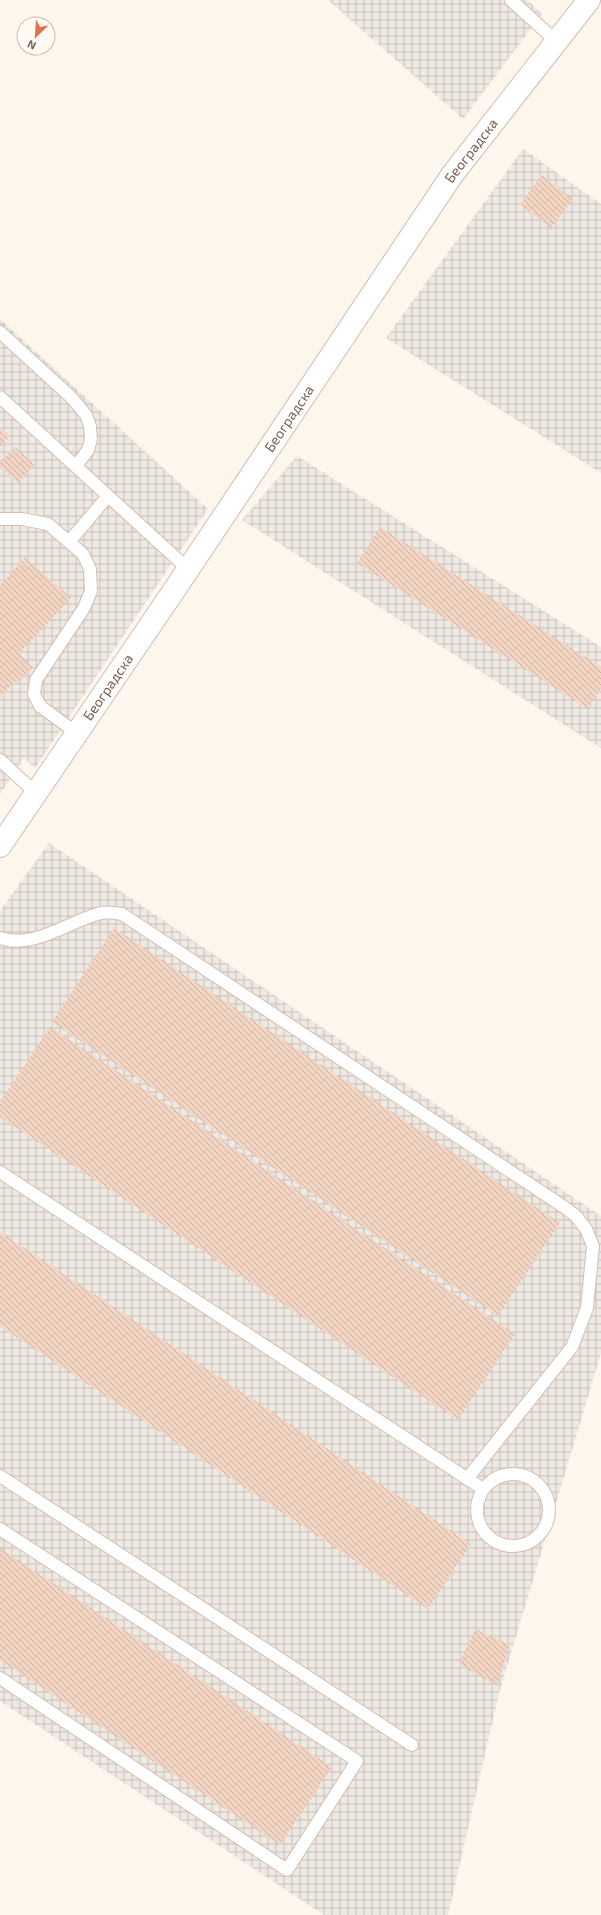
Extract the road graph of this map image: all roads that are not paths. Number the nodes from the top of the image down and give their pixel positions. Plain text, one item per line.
1 (511, 0) edge
2 (589, 0) edge
3 (556, 41) junction
4 (0, 332) edge
5 (0, 397) edge
6 (76, 466) junction
7 (108, 496) junction
8 (0, 519) edge
9 (70, 542) junction
10 (188, 569) junction
11 (78, 734) junction
12 (2, 764) edge
13 (37, 794) junction
14 (0, 846) edge
15 (0, 938) edge
16 (0, 1172) edge
17 (0, 1476) edge
18 (467, 1479) junction
19 (483, 1489) junction
20 (0, 1529) edge
21 (0, 1678) edge
22 (412, 1745) dead end

1 - 3 lane
2 - 3 street, Београдска
3 - 10 street, Београдска
4 - 6 lane
5 - 6 lane
6 - 7 lane
7 - 9 lane
7 - 10 lane
8 - 9 lane
9 - 11 lane
10 - 11 street, Београдска
11 - 13 street, Београдска
12 - 13 lane
13 - 14 street, Београдска
15 - 18 lane
16 - 18 lane
17 - 22 lane
18 - 19 lane
19 - 19 lane
20 - 21 lane

